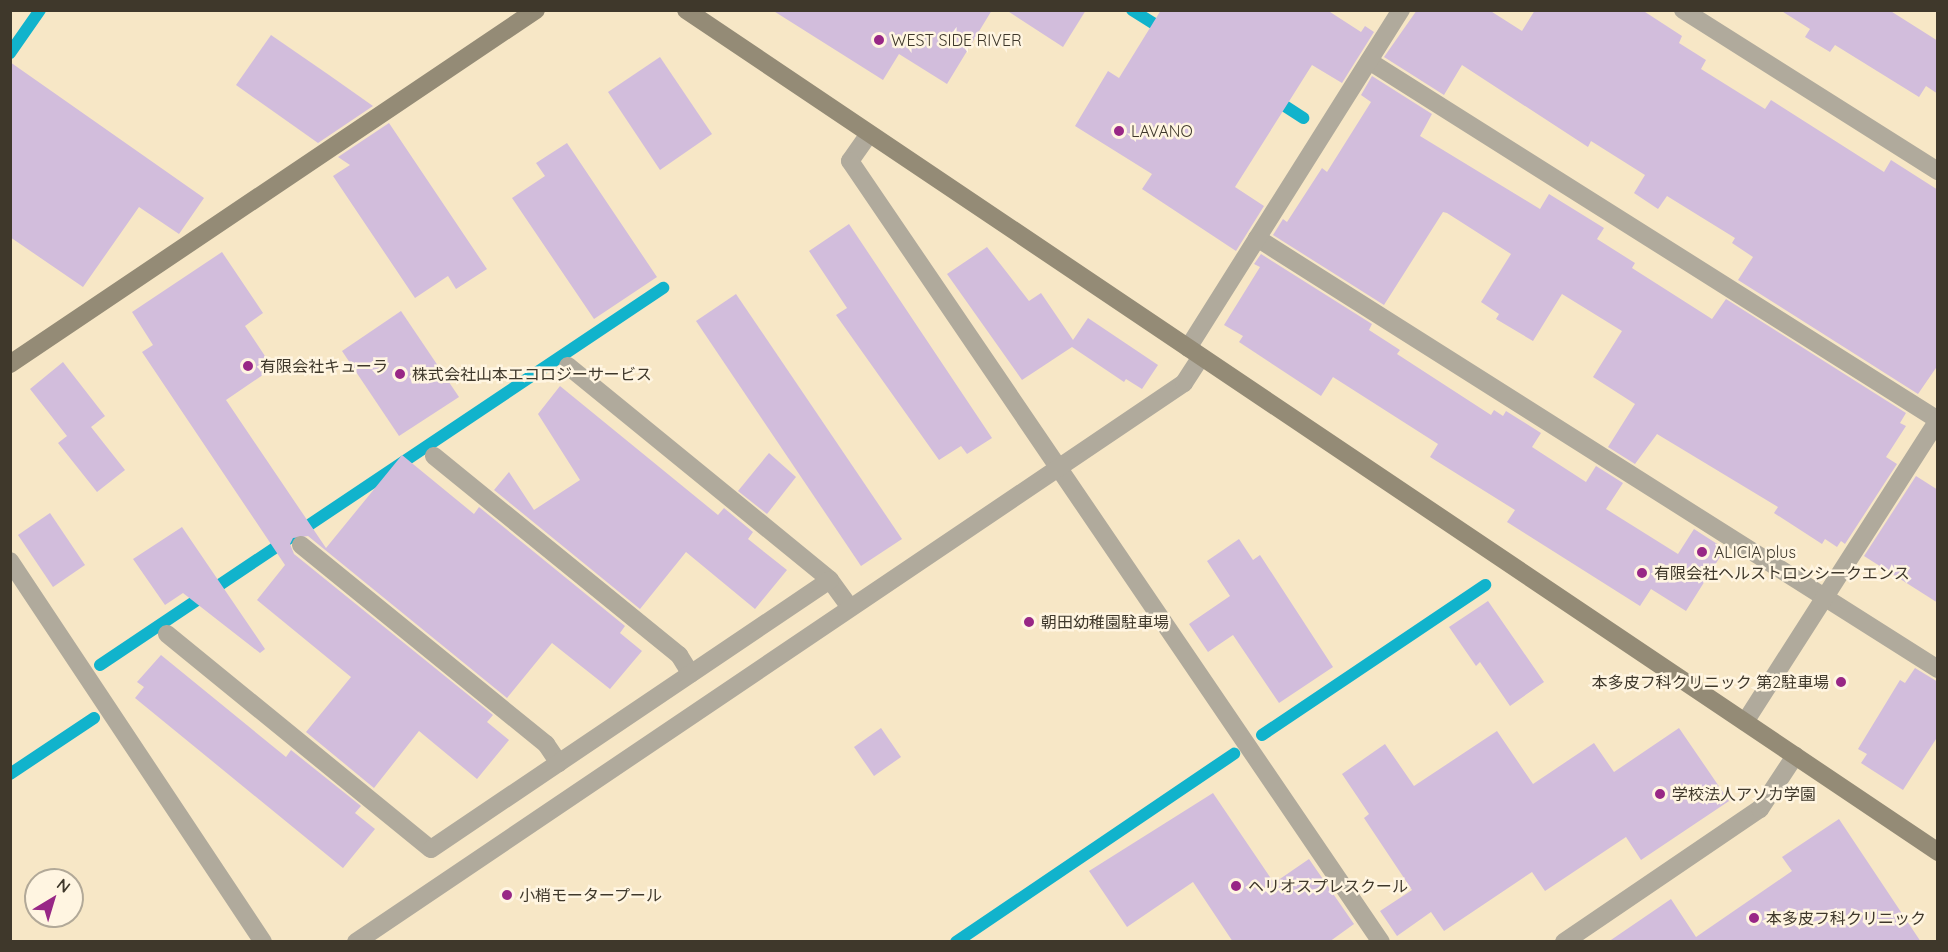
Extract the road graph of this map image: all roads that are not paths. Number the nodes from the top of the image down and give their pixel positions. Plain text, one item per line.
1 (536, 10) edge
2 (686, 10) edge
3 (1401, 10) edge
4 (1683, 10) edge
5 (1369, 61) junction
6 (869, 134) junction
7 (1938, 171) edge
8 (1257, 238) junction
9 (1194, 352) junction
10 (10, 364) edge
11 (568, 366) dead end
12 (1938, 420) edge
13 (434, 456) dead end
14 (1058, 467) junction
15 (301, 544) dead end
16 (10, 561) edge
17 (830, 580) junction
18 (1825, 598) junction
19 (850, 608) junction
20 (167, 634) dead end
21 (1938, 669) edge
22 (691, 674) junction
23 (1745, 722) junction
24 (1796, 756) junction
25 (559, 763) junction
26 (1938, 852) edge
27 (263, 942) edge
28 (356, 942) edge
29 (1381, 942) edge
30 (1564, 942) edge

1 - 10 street
2 - 6 street
3 - 5 street
4 - 7 street
5 - 8 street
5 - 12 street
6 - 9 street
6 - 14 street
8 - 9 street
8 - 18 street
9 - 14 street
9 - 23 street
11 - 17 street
12 - 18 street
13 - 22 street
14 - 19 street
14 - 29 street
15 - 25 street
16 - 27 street
17 - 19 street
17 - 22 street
18 - 21 street
18 - 23 street
19 - 28 street
20 - 25 street
22 - 25 street
23 - 24 street
24 - 26 street
24 - 30 street

